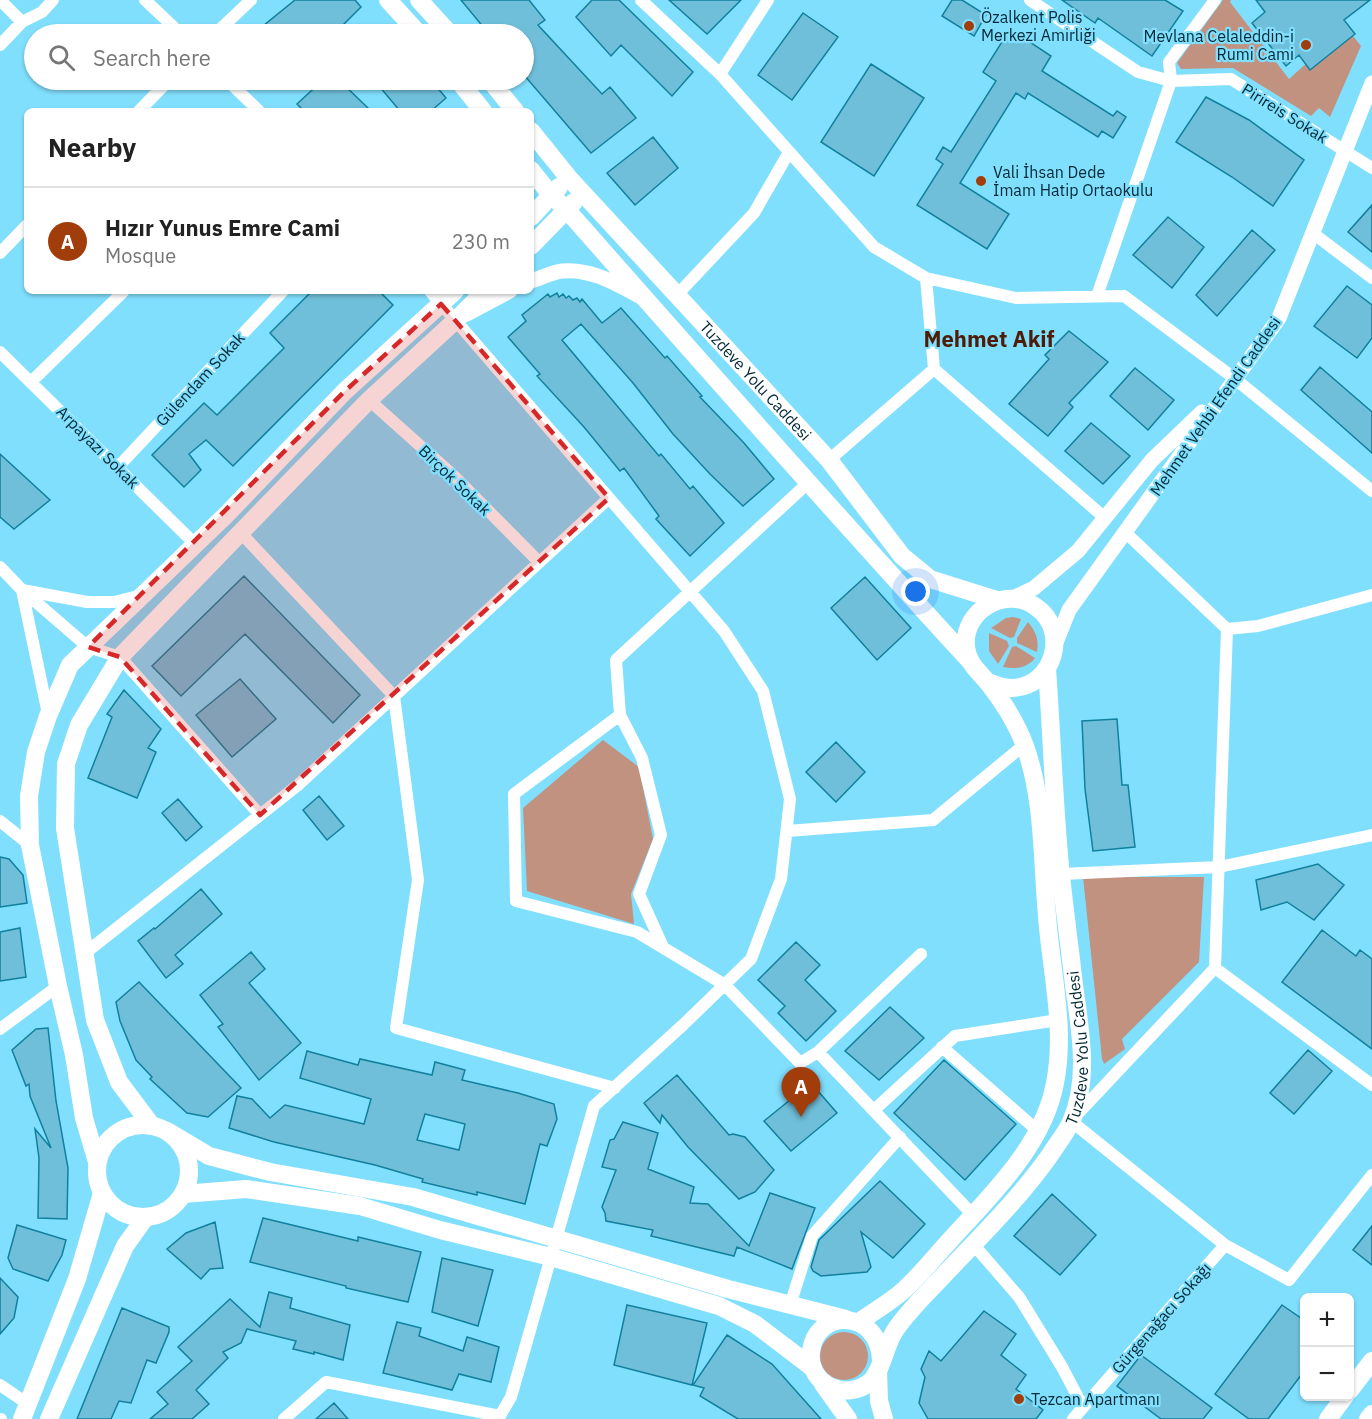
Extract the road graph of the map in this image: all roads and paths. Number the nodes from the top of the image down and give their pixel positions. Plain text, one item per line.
1 (0, 0) edge
2 (53, 0) edge
3 (145, 0) edge
4 (251, 0) edge
5 (388, 0) edge
6 (419, 0) edge
7 (641, 0) edge
8 (768, 0) edge
9 (1030, 0) edge
10 (1215, 0) edge
11 (22, 22) junction
12 (170, 24) edge
13 (226, 24) edge
14 (409, 24) edge
15 (441, 24) edge
16 (0, 45) edge
17 (720, 74) junction
18 (1171, 81) junction
19 (1372, 83) edge
20 (159, 90) edge
21 (237, 90) edge
22 (466, 90) edge
23 (498, 90) edge
24 (142, 108) edge
25 (256, 108) edge
26 (481, 108) edge
27 (513, 108) edge
28 (534, 134) edge
29 (789, 152) junction
30 (1345, 152) junction
31 (1372, 168) edge
32 (534, 174) edge
33 (568, 177) junction
34 (585, 193) junction
35 (551, 195) junction
36 (566, 209) junction
37 (534, 215) edge
38 (24, 228) edge
39 (1314, 234) junction
40 (534, 243) edge
41 (0, 253) edge
42 (926, 278) junction
43 (1372, 278) edge
44 (534, 280) edge
45 (121, 294) edge
46 (280, 294) edge
47 (444, 294) edge
48 (482, 294) edge
49 (504, 294) edge
50 (677, 295) junction
51 (1097, 296) junction
52 (646, 300) junction
53 (456, 320) junction
54 (0, 352) edge
55 (934, 369) junction
56 (32, 381) junction
57 (1230, 384) junction
58 (369, 400) junction
59 (829, 460) junction
60 (118, 467) junction
61 (808, 482) junction
62 (1372, 491) edge
63 (609, 498) junction
64 (1105, 518) junction
65 (240, 531) junction
66 (1125, 532) junction
67 (195, 544) junction
68 (539, 562) junction
69 (0, 567) edge
70 (22, 590) junction
71 (689, 591) junction
72 (142, 595) junction
73 (1372, 595) edge
74 (1005, 599) junction
75 (1227, 629) junction
76 (1055, 645) junction
77 (88, 647) junction
78 (120, 657) junction
79 (969, 660) junction
80 (1047, 669) junction
81 (988, 682) junction
82 (394, 696) junction
83 (620, 715) junction
84 (48, 716) junction
85 (1024, 745) junction
86 (260, 815) junction
87 (0, 821) edge
88 (787, 831) junction
89 (1372, 836) edge
90 (30, 845) junction
91 (1219, 867) junction
92 (1061, 874) junction
93 (663, 947) junction
94 (84, 954) junction
95 (921, 954) dead end
96 (1215, 968) junction
97 (725, 985) junction
98 (58, 986) junction
99 (1058, 1020) junction
100 (0, 1029) edge
101 (942, 1047) junction
102 (818, 1052) junction
103 (1372, 1085) edge
104 (615, 1088) junction
105 (874, 1110) junction
106 (1071, 1121) junction
107 (159, 1128) junction
108 (1038, 1131) junction
109 (900, 1137) junction
110 (97, 1162) junction
111 (1372, 1175) edge
112 (102, 1193) junction
113 (183, 1194) junction
114 (973, 1215) junction
115 (145, 1218) junction
116 (556, 1238) junction
117 (973, 1244) junction
118 (1225, 1245) junction
119 (551, 1257) junction
120 (790, 1305) junction
121 (854, 1321) junction
122 (1372, 1361) edge
123 (880, 1366) junction
124 (815, 1373) junction
125 (0, 1385) edge
126 (1354, 1385) edge
127 (1341, 1401) edge
128 (1083, 1407) junction
129 (25, 1411) edge
130 (1372, 1414) edge
131 (499, 1418) edge
132 (49, 1419) edge
133 (284, 1419) edge
134 (848, 1419) edge
135 (884, 1419) edge
136 (1073, 1419) edge
137 (1328, 1419) edge
138 (1368, 1419) edge

1 - 11 street
2 - 11 street
3 - 12 street
4 - 13 street
5 - 14 main road
6 - 15 main road
7 - 17 street
8 - 17 street
9 - 18 street, Pirireis Sokak
10 - 18 street
11 - 16 street
17 - 29 street
18 - 30 street, Pirireis Sokak
18 - 51 street
19 - 30 street, Mehmet Vehbi Efendi Caddesi
20 - 24 street
21 - 25 street
22 - 26 main road
23 - 27 main road
28 - 33 main road, Tuzdeve Yolu Caddesi
29 - 42 street
29 - 50 street
30 - 31 street, Pirireis Sokak
30 - 39 street, Mehmet Vehbi Efendi Caddesi
32 - 35 main road, Tuzdeve Yolu Caddesi
33 - 34 main road, Tuzdeve Yolu Caddesi
33 - 35 main road
34 - 36 main road
34 - 50 main road, Tuzdeve Yolu Caddesi
35 - 36 main road, Tuzdeve Yolu Caddesi
35 - 37 main road
36 - 40 main road
36 - 52 main road, Tuzdeve Yolu Caddesi
38 - 41 street
39 - 43 street
39 - 57 street, Mehmet Vehbi Efendi Caddesi
42 - 51 street
42 - 55 street
44 - 52 street
45 - 56 street
46 - 60 street, Gülendam Sokak
47 - 53 street
47 - 67 main road
48 - 53 main road
49 - 53 street
50 - 59 main road, Tuzdeve Yolu Caddesi
51 - 57 street
52 - 61 main road, Tuzdeve Yolu Caddesi
53 - 58 main road
53 - 63 street
54 - 56 street, Arpayazı Sokak
55 - 59 street
55 - 64 street
56 - 60 street, Arpayazı Sokak
57 - 62 street
57 - 64 street
57 - 66 street, Mehmet Vehbi Efendi Caddesi
58 - 65 main road
58 - 68 street, Birçok Sokak
59 - 74 main road, Tuzdeve Yolu Caddesi
60 - 67 street, Arpayazı Sokak
61 - 71 street
61 - 79 main road, Tuzdeve Yolu Caddesi
63 - 68 street
63 - 71 street
64 - 74 street
65 - 78 main road
65 - 82 street
66 - 75 street
66 - 76 street, Mehmet Vehbi Efendi Caddesi
67 - 72 main road
68 - 82 street
69 - 70 street
70 - 72 street
70 - 77 street
70 - 84 street
71 - 83 street
71 - 88 street
72 - 77 main road
73 - 75 street
74 - 76 main road
74 - 79 main road
75 - 91 street
76 - 80 main road
77 - 78 street
77 - 84 main road
78 - 86 street
78 - 94 main road
79 - 81 main road
80 - 81 main road
80 - 92 main road, Tuzdeve Yolu Caddesi
81 - 85 main road, Tuzdeve Yolu Caddesi
82 - 86 street
82 - 104 street
83 - 93 street
83 - 93 street
84 - 90 main road
85 - 88 street
85 - 99 main road, Tuzdeve Yolu Caddesi
86 - 94 street
87 - 90 street
88 - 97 street
89 - 91 street
90 - 98 main road
91 - 92 street
91 - 96 street
92 - 106 main road, Tuzdeve Yolu Caddesi
93 - 97 street
94 - 107 main road
95 - 102 street
96 - 103 street
96 - 106 street
97 - 102 street
97 - 104 street
98 - 100 street
98 - 110 main road
99 - 101 street
99 - 108 main road, Tuzdeve Yolu Caddesi
101 - 105 street
101 - 108 street
102 - 105 street
104 - 116 street
105 - 109 street
106 - 117 main road, Tuzdeve Yolu Caddesi
106 - 118 street
107 - 110 main road
107 - 113 main road
107 - 116 main road
108 - 114 main road, Tuzdeve Yolu Caddesi
109 - 114 street
109 - 120 street
110 - 112 main road
111 - 118 street
112 - 115 main road
112 - 129 main road
113 - 115 main road
113 - 119 main road
114 - 121 main road, Tuzdeve Yolu Caddesi
115 - 132 main road
116 - 119 street
116 - 120 main road
117 - 123 main road, Tuzdeve Yolu Caddesi
117 - 128 street
118 - 128 street, Gürgenağacı Sokağı
119 - 124 main road
119 - 131 street
120 - 121 main road
121 - 123 main road
121 - 124 main road
122 - 126 main road
123 - 124 main road
123 - 135 main road
124 - 134 main road
125 - 129 street
127 - 137 main road
128 - 136 street, Gürgenağacı Sokağı
130 - 138 main road
131 - 133 street

